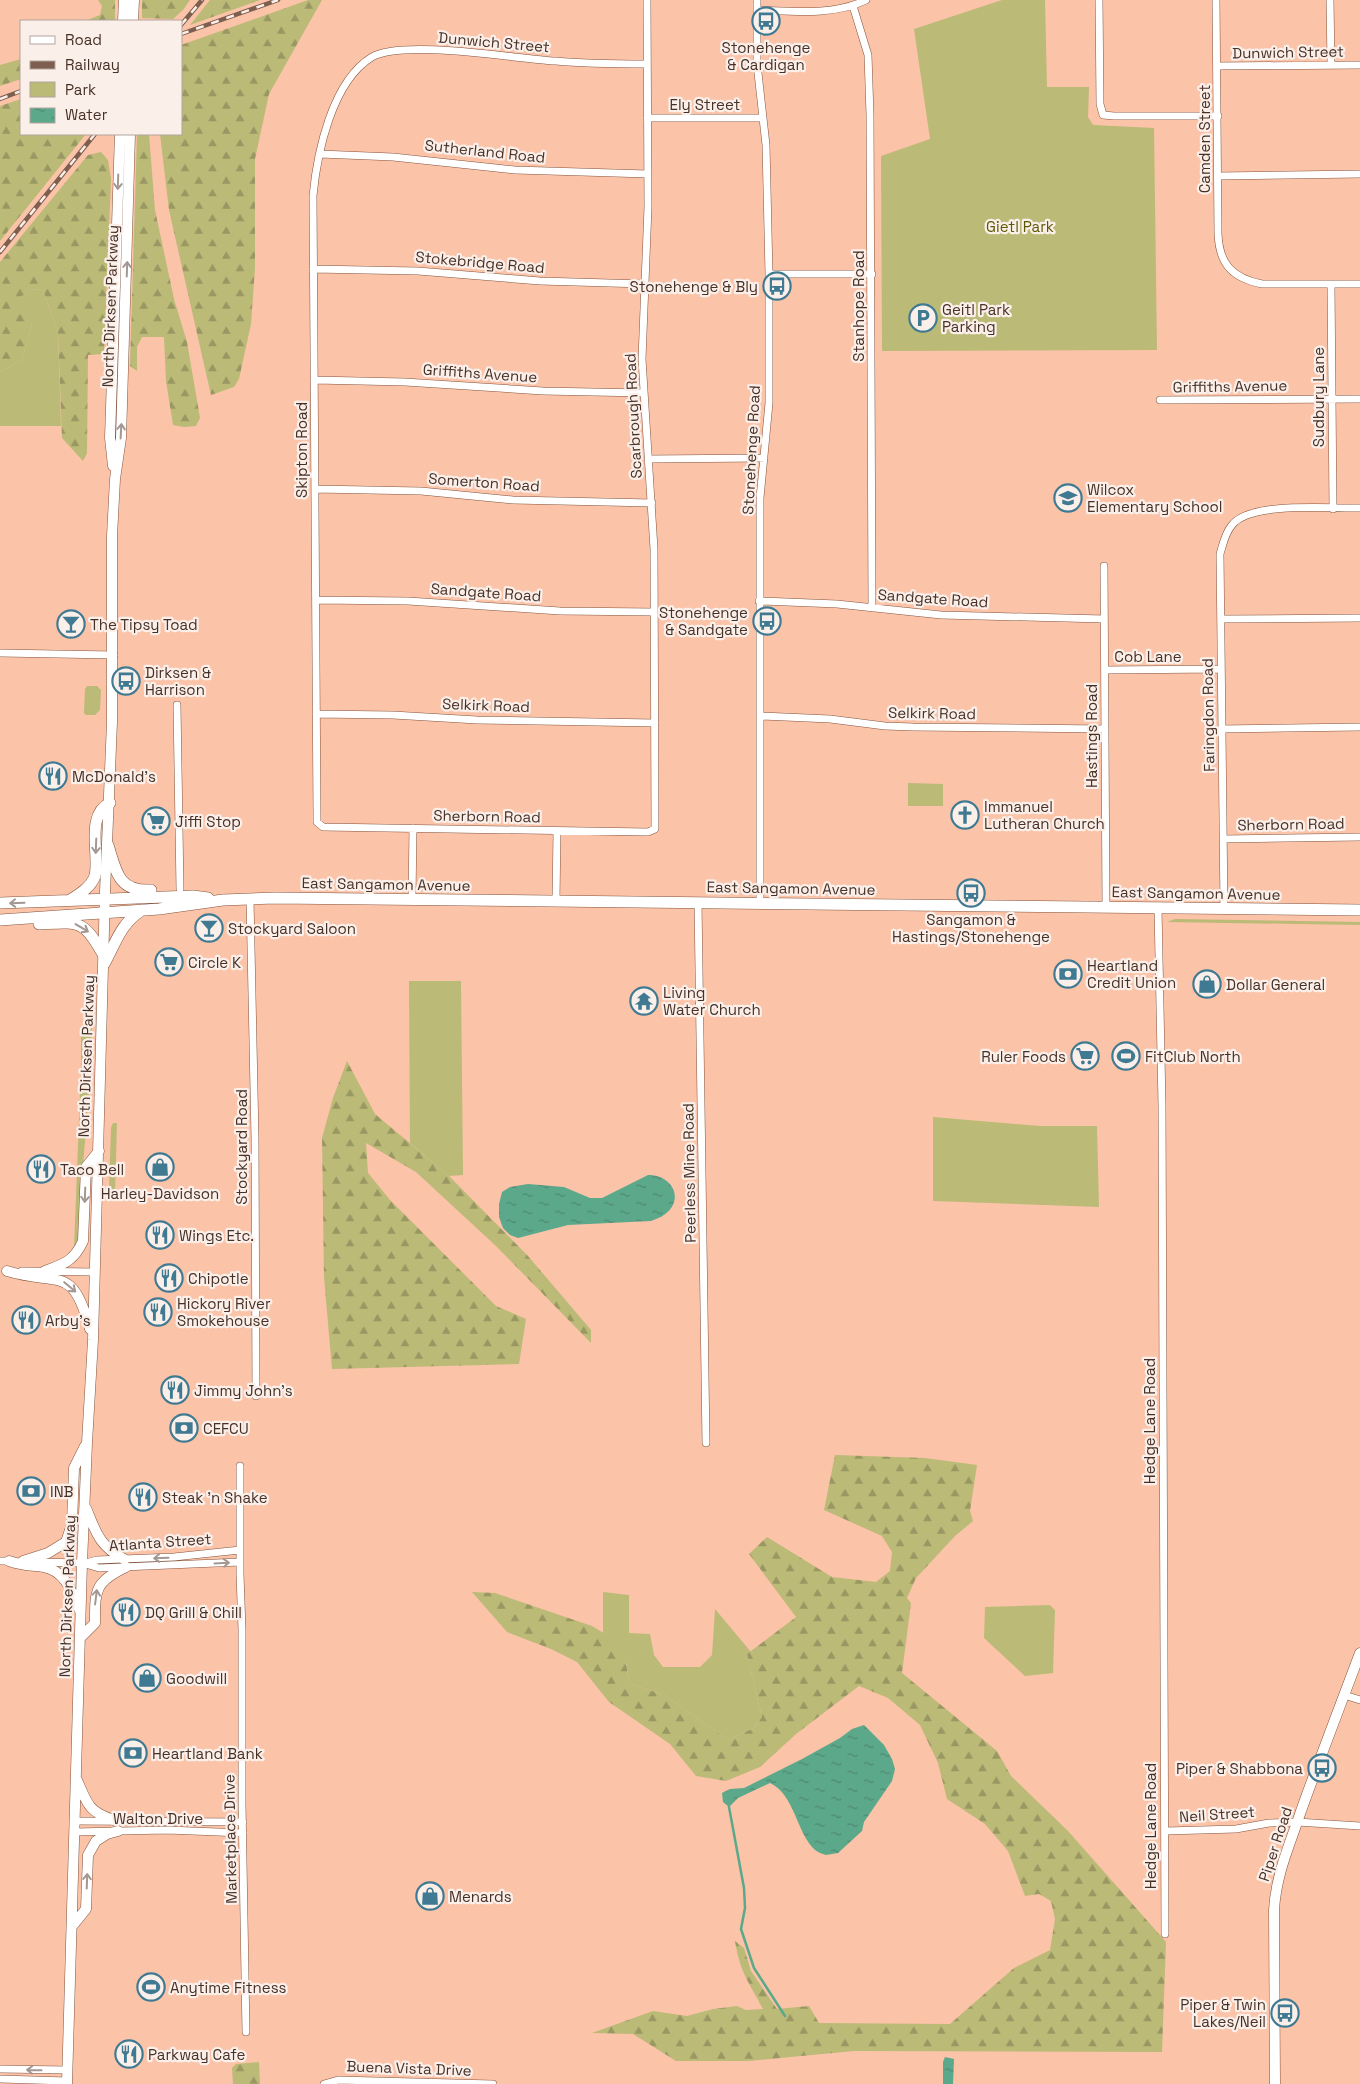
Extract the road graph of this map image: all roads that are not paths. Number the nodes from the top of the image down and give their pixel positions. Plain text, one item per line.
1 (124, 0) edge
2 (134, 0) edge
3 (646, 0) edge
4 (757, 0) edge
5 (866, 0) edge
6 (1100, 0) edge
7 (1216, 0) edge
8 (1330, 0) edge
9 (852, 6) junction
10 (757, 10) junction
11 (123, 20) edge
12 (133, 20) edge
13 (647, 64) junction
14 (1331, 65) junction
15 (1360, 65) edge
16 (1217, 66) junction
17 (349, 80) joint
18 (1218, 116) junction
19 (647, 118) junction
20 (763, 118) junction
21 (120, 135) edge
22 (130, 135) edge
23 (320, 154) junction
24 (648, 174) junction
25 (1360, 174) edge
26 (1218, 176) junction
27 (313, 269) junction
28 (769, 274) junction
29 (872, 274) junction
30 (644, 284) junction
31 (1331, 284) junction
32 (1360, 284) edge
33 (314, 380) junction
34 (643, 393) junction
35 (1360, 398) edge
36 (1332, 399) junction
37 (1160, 400) dead end
38 (764, 458) junction
39 (648, 459) junction
40 (115, 479) junction
41 (315, 490) junction
42 (652, 503) junction
43 (1360, 508) edge
44 (1333, 509) junction
45 (1104, 566) dead end
46 (316, 600) junction
47 (760, 602) junction
48 (872, 607) junction
49 (654, 612) junction
50 (1360, 618) edge
51 (1104, 619) junction
52 (1220, 619) junction
53 (0, 653) edge
54 (114, 655) junction
55 (1221, 669) junction
56 (1104, 670) junction
57 (177, 705) dead end
58 (316, 714) junction
59 (760, 716) junction
60 (655, 722) junction
61 (1360, 727) edge
62 (1104, 729) junction
63 (1222, 729) junction
64 (110, 803) junction
65 (320, 825) joint
66 (413, 828) junction
67 (557, 831) junction
68 (653, 831) joint
69 (1360, 837) edge
70 (1223, 838) junction
71 (108, 845) junction
72 (180, 889) junction
73 (193, 896) junction
74 (412, 898) junction
75 (105, 899) junction
76 (250, 899) junction
77 (69, 900) junction
78 (222, 900) junction
79 (556, 900) junction
80 (698, 902) junction
81 (0, 903) edge
82 (760, 903) junction
83 (1106, 907) junction
84 (1158, 908) junction
85 (1224, 909) junction
86 (142, 910) junction
87 (1360, 910) edge
88 (105, 911) junction
89 (0, 920) edge
90 (0, 924) edge
91 (104, 960) junction
92 (99, 1151) junction
93 (4, 1271) edge
94 (45, 1271) junction
95 (94, 1272) junction
96 (93, 1340) junction
97 (256, 1396) dead end
98 (87, 1443) junction
99 (706, 1443) dead end
100 (240, 1466) dead end
101 (85, 1505) junction
102 (240, 1550) junction
103 (4, 1561) edge
104 (23, 1561) junction
105 (240, 1562) junction
106 (125, 1563) junction
107 (82, 1564) junction
108 (82, 1616) junction
109 (81, 1638) junction
110 (1360, 1654) edge
111 (1344, 1695) junction
112 (1360, 1700) edge
113 (76, 1778) junction
114 (114, 1820) junction
115 (74, 1821) junction
116 (242, 1822) junction
117 (1297, 1822) junction
118 (1360, 1826) edge
119 (1166, 1831) junction
120 (74, 1832) junction
121 (118, 1832) junction
122 (243, 1833) junction
123 (73, 1925) junction
124 (1165, 1934) dead end
125 (246, 2032) dead end
126 (0, 2069) edge
127 (68, 2070) junction
128 (0, 2079) edge
129 (67, 2083) edge
130 (324, 2084) edge
131 (485, 2084) edge
132 (493, 2084) edge
133 (1275, 2084) edge

1 - 11 street
2 - 12 street
3 - 13 street, Scarbrough Road
4 - 10 street, Stonehenge Road
5 - 9 street
6 - 18 street
7 - 16 street, Camden Street
8 - 14 street
9 - 10 street
9 - 29 street, Stanhope Road
10 - 20 street, Stonehenge Road
13 - 17 street, Dunwich Street
13 - 19 street, Scarbrough Road
14 - 15 street, Dunwich Street
14 - 16 street, Dunwich Street
16 - 18 street, Camden Street
17 - 23 street, Skipton Road
18 - 26 street, Camden Street
19 - 20 street, Ely Street
19 - 24 street, Scarbrough Road
20 - 28 street, Stonehenge Road
21 -> 40 street, North Dirksen Parkway
40 -> 22 street, North Dirksen Parkway
23 - 24 street, Sutherland Road
23 - 27 street, Skipton Road
24 - 30 street, Scarbrough Road
25 - 26 street
26 - 31 street, Camden Street
27 - 30 street, Stokebridge Road
27 - 33 street, Skipton Road
28 - 29 street
28 - 38 street, Stonehenge Road
29 - 48 street, Stanhope Road
30 - 34 street, Scarbrough Road
31 - 32 street
31 - 36 street, Sudbury Lane
33 - 34 street, Griffiths Avenue
33 - 41 street, Skipton Road
34 - 39 street, Scarbrough Road
35 - 36 street, Griffiths Avenue
36 - 37 street, Griffiths Avenue
36 - 44 street, Sudbury Lane
38 - 39 street
38 - 47 street, Stonehenge Road
39 - 42 street, Scarbrough Road
40 - 54 street, North Dirksen Parkway
41 - 42 street, Somerton Road
41 - 46 street, Skipton Road
42 - 49 street, Scarbrough Road
43 - 44 street
44 - 52 street, Faringdon Road
45 - 51 street, Hastings Road
46 - 49 street, Sandgate Road
46 - 58 street, Skipton Road
47 - 48 street, Sandgate Road
47 - 59 street, Stonehenge Road
48 - 51 street, Sandgate Road
49 - 60 street, Scarbrough Road
50 - 52 street
51 - 56 street, Hastings Road
52 - 55 street, Faringdon Road
53 - 54 street
54 - 64 street, North Dirksen Parkway
55 - 56 street, Cob Lane
55 - 63 street, Faringdon Road
56 - 62 street, Hastings Road
57 - 72 street
58 - 60 street, Selkirk Road
58 - 65 street, Skipton Road
59 - 62 street, Selkirk Road
59 - 82 street, Stonehenge Road
60 - 68 street, Scarbrough Road
61 - 63 street
62 - 83 street, Hastings Road
63 - 70 street, Faringdon Road
64 - 71 street, North Dirksen Parkway
64 -> 77 main road
65 - 66 street, Sherborn Road
66 - 67 street, Sherborn Road
66 - 74 street
67 - 68 street, Sherborn Road
67 - 79 street
69 - 70 street, Sherborn Road
70 - 85 street, Faringdon Road
71 - 72 main road
71 - 75 street, North Dirksen Parkway
72 - 73 main road
73 - 75 main road, East Sangamon Avenue
73 - 78 main road, East Sangamon Avenue
74 - 76 main road, East Sangamon Avenue
74 - 79 main road, East Sangamon Avenue
75 - 77 main road, East Sangamon Avenue
75 - 88 street, North Dirksen Parkway
76 - 78 main road, East Sangamon Avenue
76 - 97 street, Stockyard Road
77 -> 81 main road, East Sangamon Avenue
78 - 86 main road, East Sangamon Avenue
79 - 80 main road, East Sangamon Avenue
80 - 82 main road, East Sangamon Avenue
80 - 99 street, Peerless Mine Road
82 - 83 main road, East Sangamon Avenue
83 - 84 main road, East Sangamon Avenue
84 - 85 main road, East Sangamon Avenue
84 - 119 street, Hedge Lane Road
85 - 87 main road, East Sangamon Avenue
86 - 88 main road, East Sangamon Avenue
86 - 91 main road
88 - 89 main road, East Sangamon Avenue
88 - 91 street, North Dirksen Parkway
90 -> 91 main road
91 - 92 street, North Dirksen Parkway
92 -> 94 street
92 - 95 street, North Dirksen Parkway
93 - 94 street
93 -> 96 street
94 - 95 street
95 - 96 street, North Dirksen Parkway
96 - 98 street, North Dirksen Parkway
98 - 101 street, North Dirksen Parkway
98 - 104 street
100 - 102 street, Marketplace Drive
101 - 106 street
101 - 107 street, North Dirksen Parkway
102 - 105 street, Marketplace Drive
102 -> 106 street, Atlanta Street
103 - 104 street, Atlanta Street
103 - 108 street
104 - 107 street, Atlanta Street
106 -> 105 street, Atlanta Street
105 - 116 street, Marketplace Drive
106 - 107 street, Atlanta Street
109 -> 106 street
107 - 108 street, North Dirksen Parkway
108 - 109 street, North Dirksen Parkway
109 - 113 street, North Dirksen Parkway
110 - 111 street, Piper Road
111 - 112 street
111 - 117 street, Piper Road
113 - 114 street
113 - 115 street, North Dirksen Parkway
114 - 115 street, Walton Drive
114 - 116 street, Walton Drive
115 - 120 street, North Dirksen Parkway
116 - 122 street, Marketplace Drive
117 - 118 street, Neil Street
117 - 119 street, Neil Street
117 - 133 street, Piper Road
119 - 124 street, Hedge Lane Road
120 - 121 street, Walton Drive
120 - 123 street, North Dirksen Parkway
121 - 122 street, Walton Drive
123 -> 121 street
122 - 125 street, Marketplace Drive
123 - 127 street, North Dirksen Parkway
127 -> 126 street
127 - 129 street, North Dirksen Parkway
128 - 129 street
130 - 131 street, Buena Vista Drive
131 - 132 street, Buena Vista Drive

